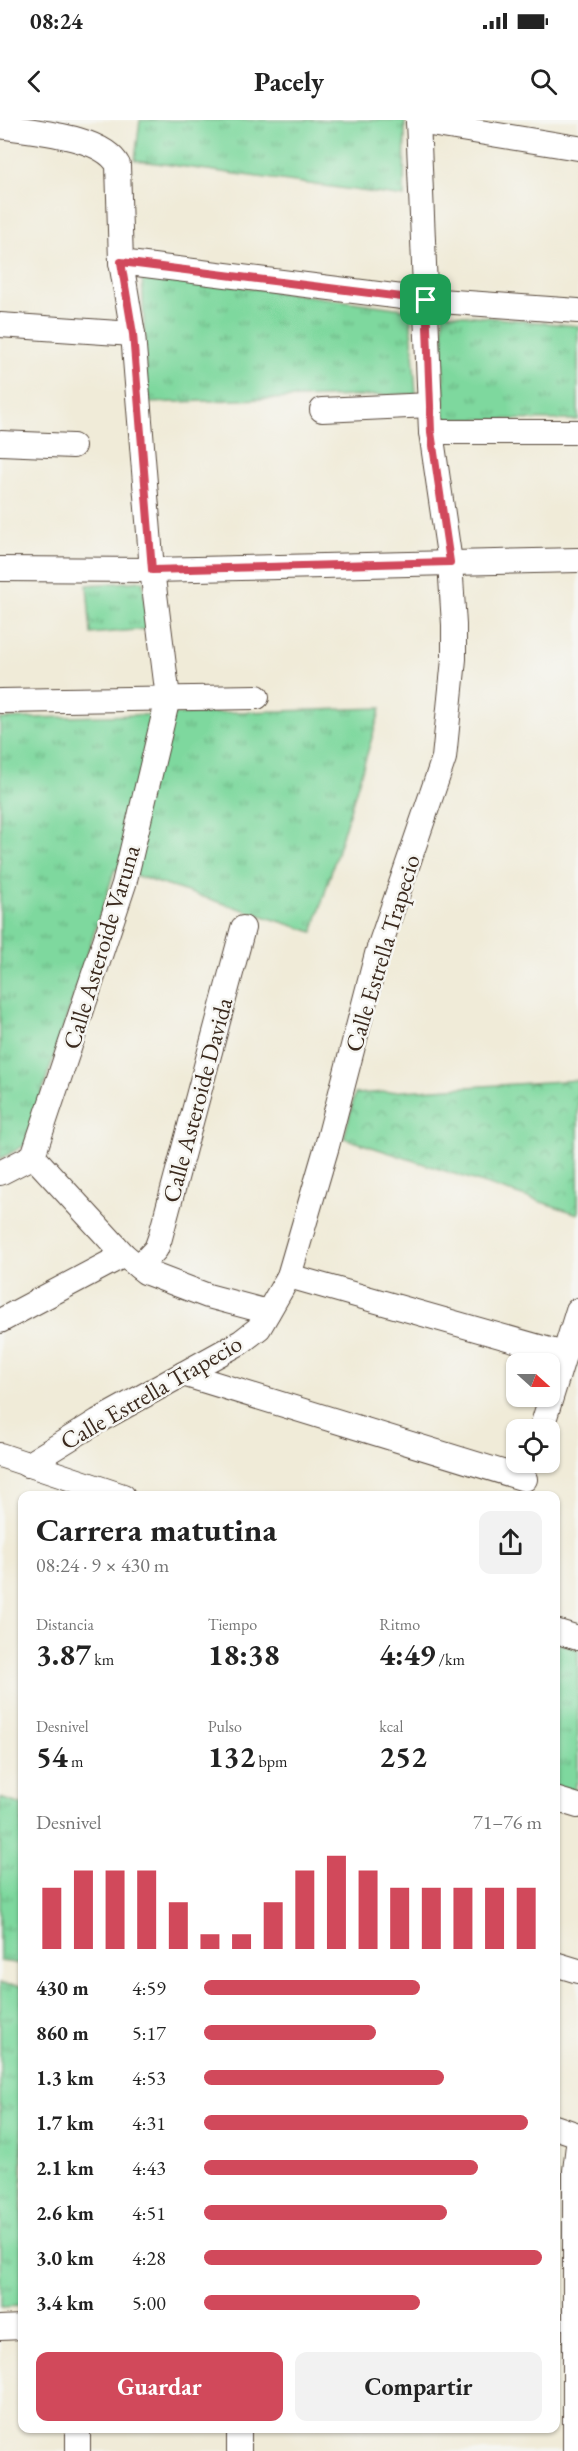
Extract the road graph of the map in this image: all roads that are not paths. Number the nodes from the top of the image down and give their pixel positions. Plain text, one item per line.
1 (418, 121) edge
2 (0, 126) edge
3 (578, 148) edge
4 (121, 262) junction
5 (426, 300) junction
6 (578, 311) edge
7 (0, 325) edge
8 (133, 334) junction
9 (430, 405) junction
10 (322, 410) dead end
11 (431, 432) junction
12 (578, 432) edge
13 (0, 443) edge
14 (73, 446) dead end
15 (578, 560) edge
16 (450, 562) junction
17 (0, 569) edge
18 (152, 570) junction
19 (257, 697) dead end
20 (168, 699) junction
21 (0, 701) edge
22 (243, 928) dead end
23 (33, 1156) junction
24 (0, 1173) edge
25 (131, 1261) junction
26 (289, 1276) junction
27 (578, 1311) edge
28 (268, 1312) junction
29 (0, 1321) edge
30 (564, 1354) junction
31 (183, 1374) junction
32 (543, 1419) edge
33 (0, 1455) edge
34 (27, 1465) junction
35 (525, 1479) edge
36 (108, 1491) edge
37 (560, 1633) edge
38 (578, 1638) edge
39 (560, 1801) edge
40 (578, 1806) edge
41 (560, 1966) edge
42 (578, 1971) edge
43 (560, 2129) edge
44 (578, 2134) edge
45 (578, 2145) edge
46 (565, 2171) edge
47 (18, 2327) edge
48 (565, 2327) edge
49 (0, 2328) edge
50 (577, 2362) edge
51 (78, 2433) edge
52 (239, 2433) edge
53 (78, 2451) edge
54 (239, 2451) edge
55 (575, 2451) edge

1 - 3 street
1 - 5 street, Calle Estrella Trapecio
2 - 4 street
4 - 5 street
4 - 8 street
5 - 6 street
5 - 9 street, Calle Estrella Trapecio
7 - 8 street
8 - 18 street
9 - 10 street
9 - 11 street, Calle Estrella Trapecio
11 - 12 street
11 - 16 street, Calle Estrella Trapecio
13 - 14 street
15 - 16 street
16 - 18 street
16 - 26 street, Calle Estrella Trapecio
17 - 18 street
18 - 20 street
19 - 20 street
20 - 21 street
20 - 23 street, Calle Asteroide Varuna
22 - 25 street, Calle Asteroide Davida
23 - 24 street
23 - 25 street
25 - 28 street
25 - 29 street, Calle Asteroide Davida
26 - 28 street, Calle Estrella Trapecio
26 - 30 street
27 - 30 street
28 - 31 street, Calle Estrella Trapecio
30 - 32 street
31 - 34 street, Calle Estrella Trapecio
31 - 35 street
33 - 34 street
34 - 36 street
37 - 38 street
39 - 40 street
41 - 42 street
43 - 44 street
45 - 46 street
46 - 48 street
47 - 49 street
48 - 50 street
50 - 55 street
51 - 53 street
52 - 54 street

